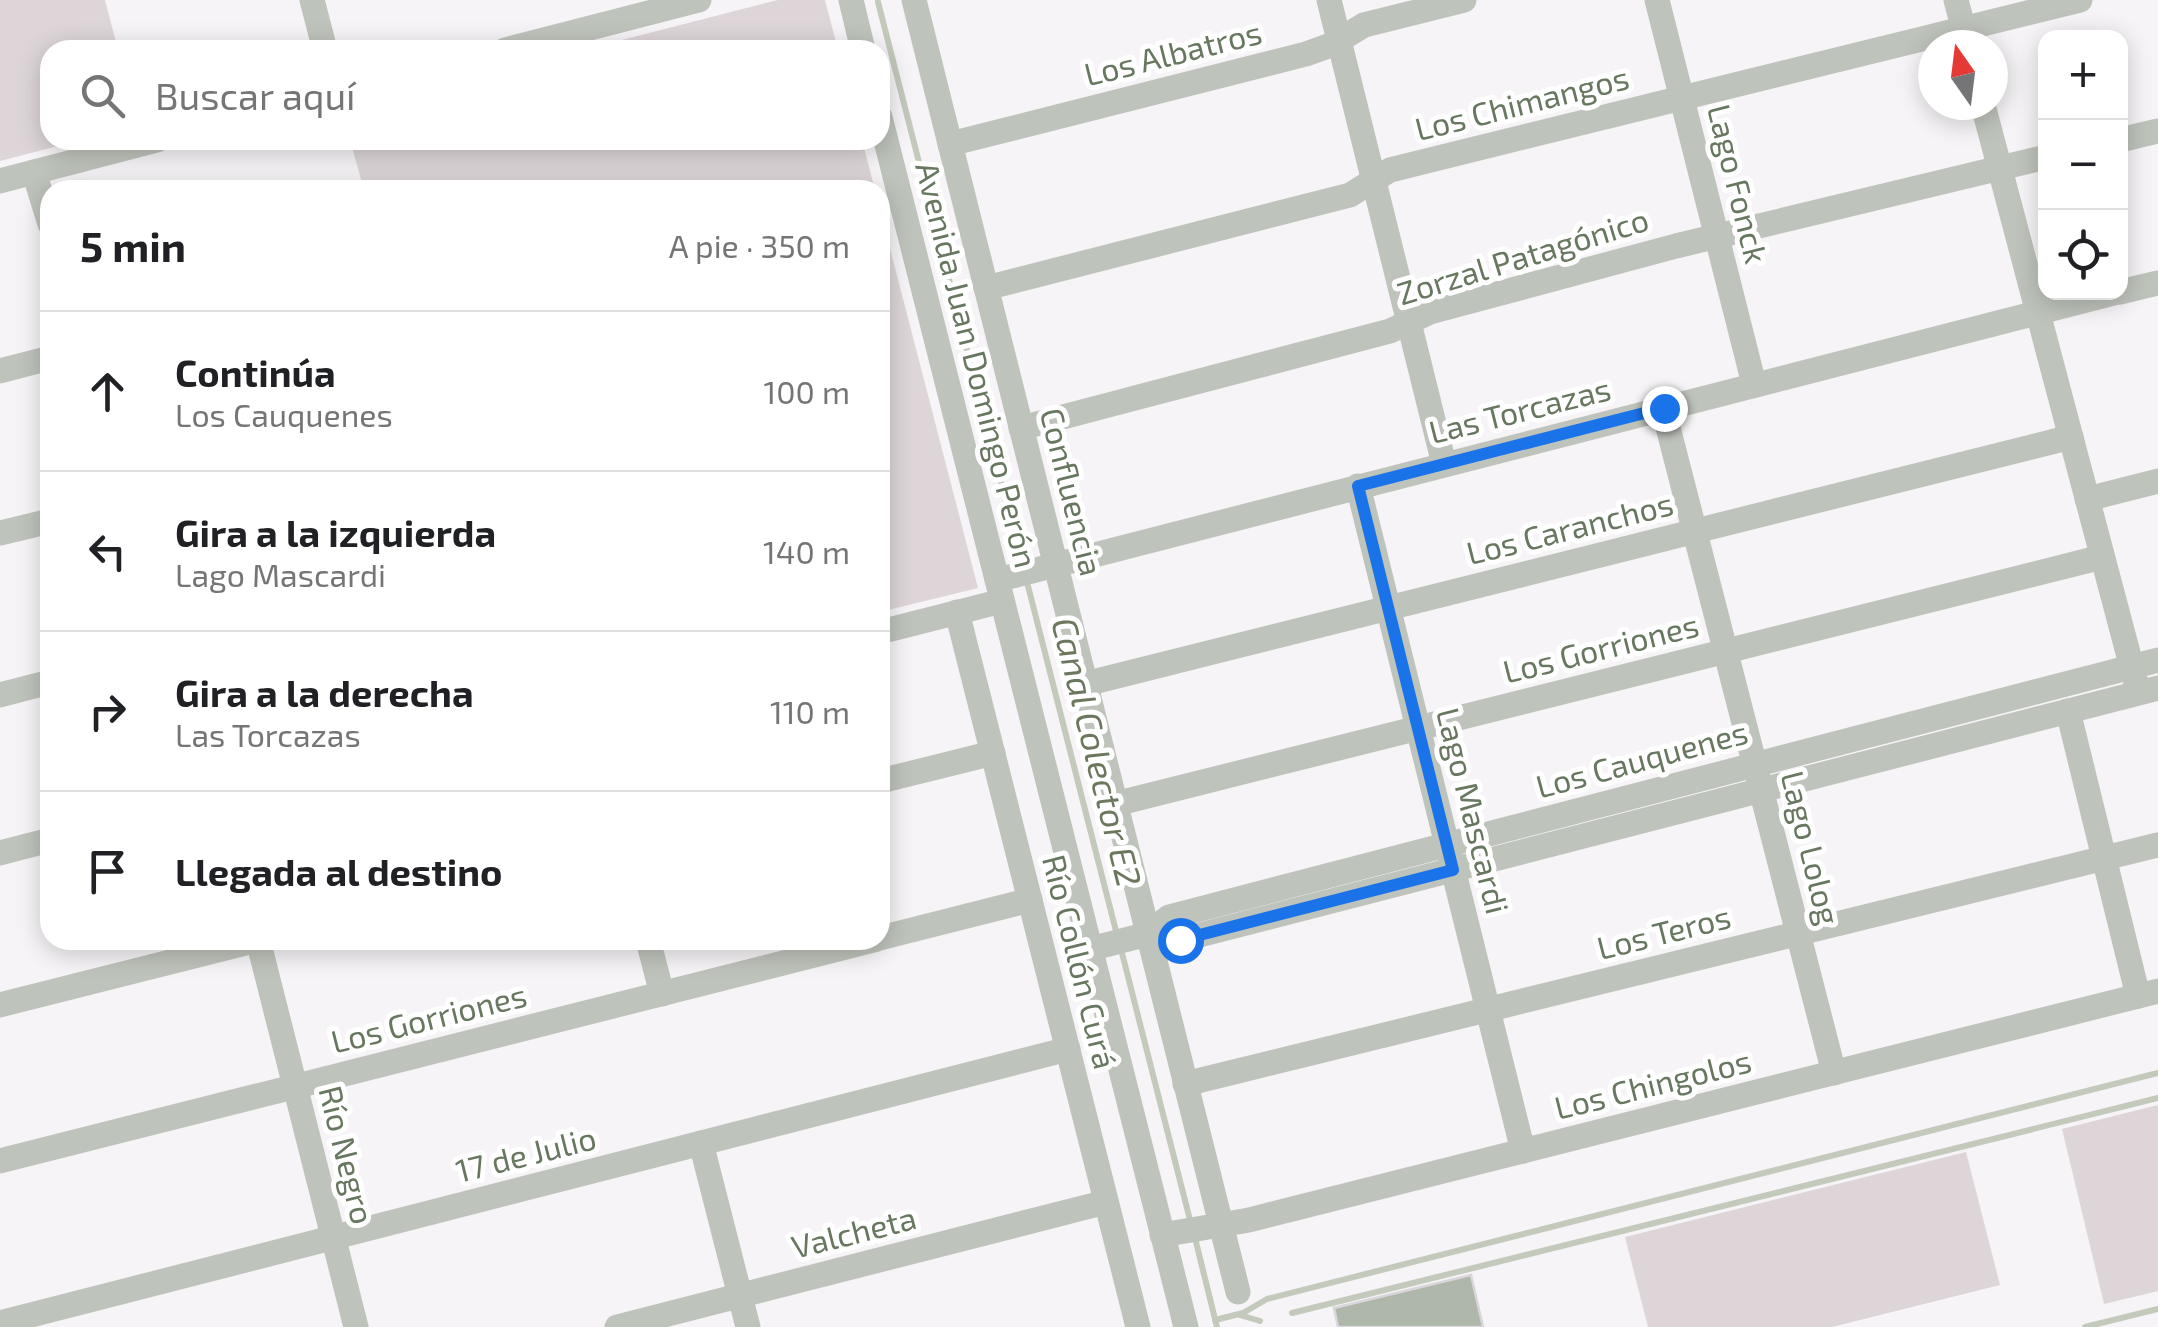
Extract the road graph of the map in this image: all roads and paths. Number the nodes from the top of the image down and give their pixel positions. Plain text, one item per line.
1 (312, 0) edge
2 (699, 0) edge
3 (850, 0) edge
4 (914, 0) edge
5 (1329, 0) edge
6 (1464, 0) edge
7 (1657, 0) edge
8 (1956, 0) edge
9 (2080, 0) edge
10 (1963, 30) edge
11 (1987, 30) edge
12 (1339, 39) junction
13 (322, 40) edge
14 (544, 40) edge
15 (860, 40) edge
16 (1918, 47) edge
17 (1682, 98) junction
18 (1988, 120) edge
19 (2158, 130) edge
20 (2128, 138) edge
21 (950, 144) junction
22 (119, 150) edge
23 (888, 150) edge
24 (2038, 160) edge
25 (2000, 168) junction
26 (34, 172) junction
27 (1373, 179) junction
28 (0, 181) edge
29 (40, 192) edge
30 (1716, 236) junction
31 (2158, 283) edge
32 (986, 288) junction
33 (2128, 290) edge
34 (2085, 300) edge
35 (2038, 311) junction
36 (1409, 322) junction
37 (40, 361) edge
38 (0, 371) edge
39 (1754, 384) junction
40 (1664, 408) junction
41 (1021, 428) junction
42 (2071, 438) junction
43 (1444, 464) junction
44 (2158, 482) edge
45 (1358, 486) junction
46 (2087, 500) junction
47 (40, 523) edge
48 (1696, 532) junction
49 (0, 533) edge
50 (2102, 557) junction
51 (1056, 565) junction
52 (1000, 591) junction
53 (1388, 608) junction
54 (958, 612) junction
55 (890, 629) edge
56 (1726, 652) junction
57 (2158, 660) edge
58 (2132, 667) junction
59 (40, 684) edge
60 (1086, 684) junction
61 (2148, 690) edge
62 (0, 694) edge
63 (2068, 711) junction
64 (1418, 728) junction
65 (993, 752) junction
66 (1755, 764) junction
67 (890, 778) edge
68 (1762, 790) junction
69 (1116, 804) junction
70 (40, 843) edge
71 (2158, 845) edge
72 (0, 853) edge
73 (1450, 857) junction
74 (2104, 858) junction
75 (1030, 900) junction
76 (1798, 933) junction
77 (1148, 934) junction
78 (890, 936) edge
79 (1090, 949) junction
80 (218, 950) edge
81 (260, 950) edge
82 (651, 950) edge
83 (834, 950) edge
84 (2148, 993) edge
85 (662, 994) junction
86 (0, 1006) edge
87 (1488, 1009) junction
88 (1068, 1049) junction
89 (1834, 1072) junction
90 (1186, 1084) junction
91 (295, 1086) junction
92 (701, 1143) junction
93 (1523, 1151) junction
94 (0, 1162) edge
95 (1106, 1202) junction
96 (1220, 1224) junction
97 (1162, 1236) junction
98 (334, 1238) junction
99 (1238, 1292) dead end
100 (740, 1296) junction
101 (0, 1323) edge
102 (356, 1327) edge
103 (617, 1327) edge
104 (748, 1327) edge
105 (1138, 1327) edge
106 (1186, 1327) edge

1 - 13 street
2 - 14 street
3 - 15 street
4 - 21 street, Confluencia
5 - 12 street
6 - 12 street, Los Albatros
7 - 17 street, Lago Fonck
8 - 10 street
9 - 11 street, Los Chimangos
12 - 21 street, Los Albatros
12 - 27 street
16 - 17 street, Los Chimangos
17 - 27 street, Los Chimangos
17 - 30 street, Lago Fonck
18 - 25 street
19 - 20 street
21 - 32 street, Confluencia
22 - 26 street
23 - 52 street, Avenida Juan Domingo Perón
24 - 25 street, Zorzal Patagónico
25 - 30 street, Zorzal Patagónico
25 - 35 street
26 - 28 street
26 - 29 street
27 - 32 street, Los Chimangos
27 - 36 street
30 - 36 street, Zorzal Patagónico
30 - 39 street, Lago Fonck
31 - 33 street, Las Torcazas
32 - 41 street, Confluencia
34 - 35 street, Las Torcazas
35 - 39 street, Las Torcazas
35 - 42 street
36 - 41 street, Zorzal Patagónico
36 - 43 street
37 - 38 street
39 - 40 street, Las Torcazas
40 - 43 street, Las Torcazas
40 - 48 street, Lago Lolog
41 - 51 street, Confluencia
42 - 46 street
42 - 48 street, Los Caranchos
43 - 45 street, Las Torcazas
44 - 46 street
45 - 51 street, Las Torcazas
45 - 53 street, Lago Mascardi
46 - 50 street
47 - 49 street
48 - 53 street, Los Caranchos
48 - 56 street, Lago Lolog
50 - 56 street, Los Gorriones
50 - 58 street
51 - 52 street, Las Torcazas
51 - 60 street, Confluencia
52 - 54 street, Las Torcazas
52 - 79 street, Avenida Juan Domingo Perón
53 - 60 street, Los Caranchos
53 - 64 street, Lago Mascardi
54 - 55 street, Las Torcazas
54 - 65 street, Río Collón Curá
56 - 64 street, Los Gorriones
56 - 66 street, Lago Lolog
57 - 58 street, Los Cauquenes
58 - 61 street
58 - 66 street, Los Cauquenes
59 - 62 street
60 - 69 street, Confluencia
61 - 63 street, Los Cauquenes
63 - 68 street, Los Cauquenes
63 - 74 street
64 - 69 street, Los Gorriones
64 - 73 street, Lago Mascardi
65 - 67 street
65 - 75 street, Río Collón Curá
66 - 68 street, Lago Lolog
66 - 73 street, Los Cauquenes
68 - 73 street, Los Cauquenes
68 - 76 street, Lago Lolog
69 - 77 street, Confluencia
70 - 72 street
71 - 74 street, Los Teros
73 - 77 street, Los Cauquenes
73 - 87 street, Lago Mascardi
74 - 76 street, Los Teros
74 - 84 street
75 - 78 street, Los Gorriones
75 - 88 street, Río Collón Curá
76 - 87 street, Los Teros
76 - 89 street, Lago Lolog
77 - 79 street, Los Cauquenes
77 - 90 street, Confluencia
79 - 97 street, Avenida Juan Domingo Perón
80 - 86 street
81 - 91 street, Río Negro
82 - 85 street
83 - 85 street, Los Gorriones
84 - 89 street, Los Chingolos
85 - 91 street, Los Gorriones
87 - 90 street, Los Teros
87 - 93 street, Lago Mascardi
88 - 92 street, 17 de Julio
88 - 95 street, Río Collón Curá
89 - 93 street, Los Chingolos
90 - 96 street, Confluencia
91 - 94 street, Los Gorriones
91 - 98 street, Río Negro
92 - 98 street, 17 de Julio
92 - 100 street
93 - 96 street, Los Chingolos
95 - 100 street, Valcheta
95 - 105 street, Río Collón Curá
96 - 97 street, Los Chingolos
96 - 99 street, Confluencia
97 - 106 street, Avenida Juan Domingo Perón
98 - 101 street, 17 de Julio
98 - 102 street, Río Negro
100 - 103 street, Valcheta
100 - 104 street

